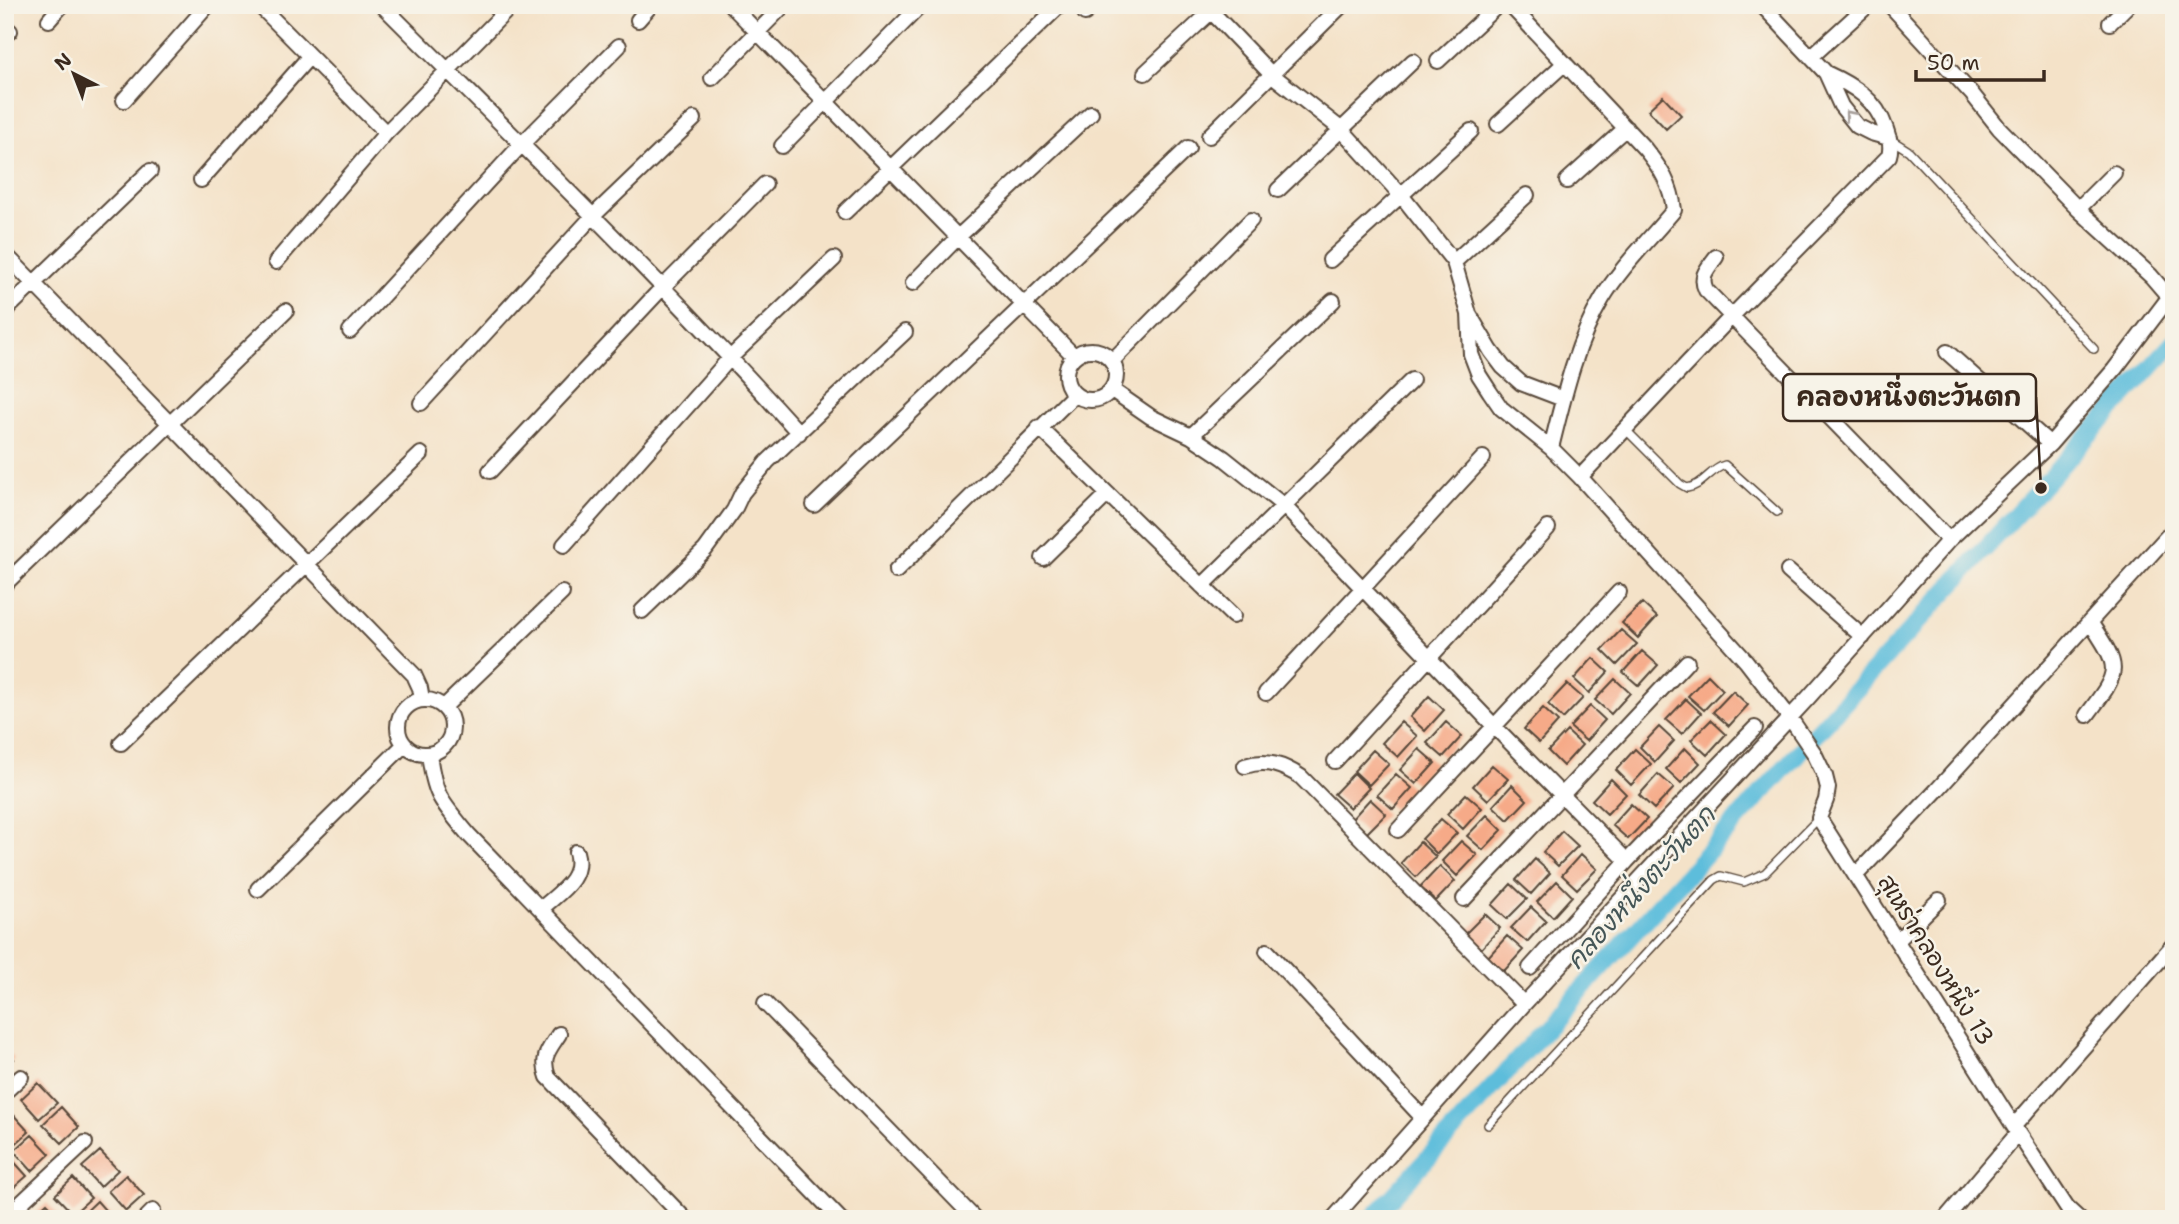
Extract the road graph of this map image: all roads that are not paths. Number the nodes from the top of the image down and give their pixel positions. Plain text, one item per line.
1 (62, 5) edge
2 (208, 5) edge
3 (259, 5) edge
4 (382, 5) edge
5 (512, 5) edge
6 (651, 5) edge
7 (731, 5) edge
8 (784, 5) edge
9 (921, 5) edge
10 (1342, 5) edge
11 (1498, 5) edge
12 (1510, 5) edge
13 (1762, 5) edge
14 (1868, 5) edge
15 (1889, 5) edge
16 (2128, 5) edge
17 (1058, 7) dead end
18 (1211, 7) edge
19 (50, 20) dead end
20 (638, 20) dead end
21 (2110, 23) dead end
22 (757, 32) junction
23 (619, 46) dead end
24 (1812, 56) junction
25 (309, 57) junction
26 (1413, 61) dead end
27 (1438, 61) dead end
28 (1565, 63) junction
29 (447, 70) junction
30 (1145, 73) dead end
31 (1826, 73) junction
32 (1271, 75) junction
33 (712, 78) dead end
34 (124, 100) dead end
35 (824, 101) junction
36 (1091, 113) dead end
37 (694, 119) dead end
38 (1498, 124) dead end
39 (1626, 128) junction
40 (1342, 130) junction
41 (1471, 131) dead end
42 (386, 133) junction
43 (1209, 136) dead end
44 (1889, 138) junction
45 (521, 145) junction
46 (782, 146) dead end
47 (1188, 148) dead end
48 (891, 169) junction
49 (150, 171) dead end
50 (2115, 173) dead end
51 (201, 180) dead end
52 (1567, 181) dead end
53 (765, 184) dead end
54 (1278, 190) dead end
55 (1401, 195) junction
56 (1527, 195) dead end
57 (2078, 209) junction
58 (845, 212) dead end
59 (593, 216) junction
60 (1251, 220) dead end
61 (958, 237) junction
62 (5, 254) edge
63 (1716, 257) dead end
64 (834, 259) dead end
65 (1330, 260) dead end
66 (276, 262) dead end
67 (1454, 262) junction
68 (34, 284) junction
69 (914, 284) dead end
70 (663, 287) junction
71 (2172, 294) edge
72 (1333, 301) dead end
73 (1024, 305) junction
74 (5, 311) edge
75 (286, 311) dead end
76 (1469, 314) junction
77 (1731, 316) junction
78 (350, 331) dead end
79 (905, 332) dead end
80 (2094, 349) dead end
81 (1947, 352) dead end
82 (1074, 356) junction
83 (731, 357) junction
84 (1112, 361) junction
85 (1412, 380) dead end
86 (1112, 390) junction
87 (1074, 394) junction
88 (1563, 399) junction
89 (421, 403) dead end
90 (171, 425) junction
91 (1039, 428) junction
92 (1624, 428) junction
93 (799, 433) junction
94 (1191, 436) junction
95 (2050, 444) junction
96 (1551, 448) junction
97 (421, 454) dead end
98 (1483, 458) dead end
99 (490, 471) dead end
100 (1580, 477) junction
101 (1108, 494) junction
102 (814, 505) dead end
103 (1284, 506) junction
104 (1777, 512) dead end
105 (1548, 528) dead end
106 (2174, 528) edge
107 (1949, 540) junction
108 (564, 545) dead end
109 (1043, 558) dead end
110 (307, 564) junction
111 (896, 571) dead end
112 (1788, 571) dead end
113 (5, 584) edge
114 (1202, 586) junction
115 (1362, 588) junction
116 (1619, 592) dead end
117 (562, 593) dead end
118 (642, 611) dead end
119 (1233, 616) dead end
120 (2090, 622) junction
121 (1863, 637) junction
122 (1429, 656) junction
123 (1687, 662) dead end
124 (1266, 693) dead end
125 (422, 699) junction
126 (444, 707) junction
127 (2087, 715) dead end
128 (1792, 721) junction
129 (1494, 726) junction
130 (1755, 728) dead end
131 (121, 743) dead end
132 (404, 745) junction
133 (429, 754) junction
134 (1335, 761) dead end
135 (1245, 765) dead end
136 (1562, 794) junction
137 (1819, 818) junction
138 (1398, 830) dead end
139 (576, 852) dead end
140 (1628, 861) junction
141 (1856, 875) junction
142 (258, 889) dead end
143 (1464, 899) dead end
144 (1938, 900) dead end
145 (541, 909) junction
146 (1897, 942) junction
147 (2174, 944) edge
148 (1267, 951) dead end
149 (1530, 968) dead end
150 (765, 1003) dead end
151 (1524, 1004) junction
152 (559, 1034) dead end
153 (21, 1077) dead end
154 (5, 1092) edge
155 (1423, 1118) junction
156 (1488, 1125) dead end
157 (2016, 1130) junction
158 (85, 1143) dead end
159 (5, 1217) edge
160 (685, 1219) edge
161 (840, 1219) edge
162 (975, 1219) edge
163 (1333, 1219) edge
164 (1945, 1219) edge
165 (2079, 1219) edge

1 - 19 street
2 - 34 street
3 - 25 street
4 - 29 street
5 - 29 street
6 - 20 street
7 - 22 street
8 - 22 street
9 - 35 street
10 - 32 street
11 - 27 street
12 - 28 street
13 - 24 street
14 - 24 street
15 - 57 street
16 - 21 street
17 - 48 street
18 - 30 street
18 - 32 street
22 - 33 street
22 - 35 street
23 - 45 street
24 - 31 street
25 - 42 street
25 - 51 street
26 - 40 street
28 - 38 street
28 - 39 street
29 - 42 street
29 - 45 street
31 - 44 street
44 -> 31 street
32 - 40 street
32 - 43 street
35 - 46 street
35 - 48 street
36 - 61 street
37 - 59 street
39 - 52 street
39 - 88 street
40 - 54 street
40 - 55 street
41 - 55 street
42 - 66 street
44 - 77 street
44 - 80 lane
45 - 59 street
45 - 78 street
47 - 73 street
48 - 58 street
48 - 61 street
49 - 68 street
50 - 57 street
53 - 70 street
55 - 65 street
55 - 67 street
56 - 67 street
57 - 71 street
59 - 70 street
59 - 89 street
60 - 84 street
61 - 69 street
61 - 73 street
62 - 68 street
63 - 77 street
64 - 83 street
67 - 76 street
68 - 74 street
68 - 90 street
70 - 83 street
70 - 99 street
71 - 95 street
72 - 94 street
73 - 82 street
73 - 102 street
75 - 90 street
76 - 88 street
76 - 96 street
77 - 92 street
77 - 107 street
79 - 93 street
81 - 95 street
82 - 84 street
82 - 87 street
83 - 93 street
83 - 108 street
84 - 86 street
85 - 103 street
86 - 87 street
86 - 94 street
87 - 91 street
88 - 96 street
90 - 110 street
90 - 113 street
91 - 101 street
91 - 111 street
92 - 100 street
92 - 104 lane
93 - 118 street
94 - 103 street
95 - 107 street
96 - 100 street
97 - 110 street
98 - 115 street
100 - 128 street
101 - 109 street
101 - 114 street
103 - 114 street
103 - 115 street
105 - 122 street
106 - 120 street
107 - 121 street
110 - 125 street
110 - 131 street
112 - 121 street
114 - 119 street
115 - 122 street
115 - 124 street
116 - 129 street
117 - 126 street
120 - 127 street
120 - 141 street
121 - 128 street
122 - 129 street
122 - 134 street
123 - 136 street
125 - 126 street
125 - 132 street
126 - 133 street
128 - 137 street
128 - 151 street
129 - 136 street
129 - 138 street
130 - 140 street
132 - 133 street
132 - 142 street
133 - 145 street
135 - 151 street
136 - 140 street
136 - 143 street
137 - 141 street, สุเหร่าคลองหนึ่ง 13
137 - 156 lane
139 - 145 street
140 - 149 street
141 - 146 street, สุเหร่าคลองหนึ่ง 13
144 - 146 street
145 - 161 street
146 - 157 street, สุเหร่าคลองหนึ่ง 13
147 - 157 street
148 - 155 street
150 - 162 street
151 - 155 street
152 - 160 street
153 - 154 street
155 - 163 street
157 - 164 street
157 - 165 street, สุเหร่าคลองหนึ่ง 13
158 - 159 street

